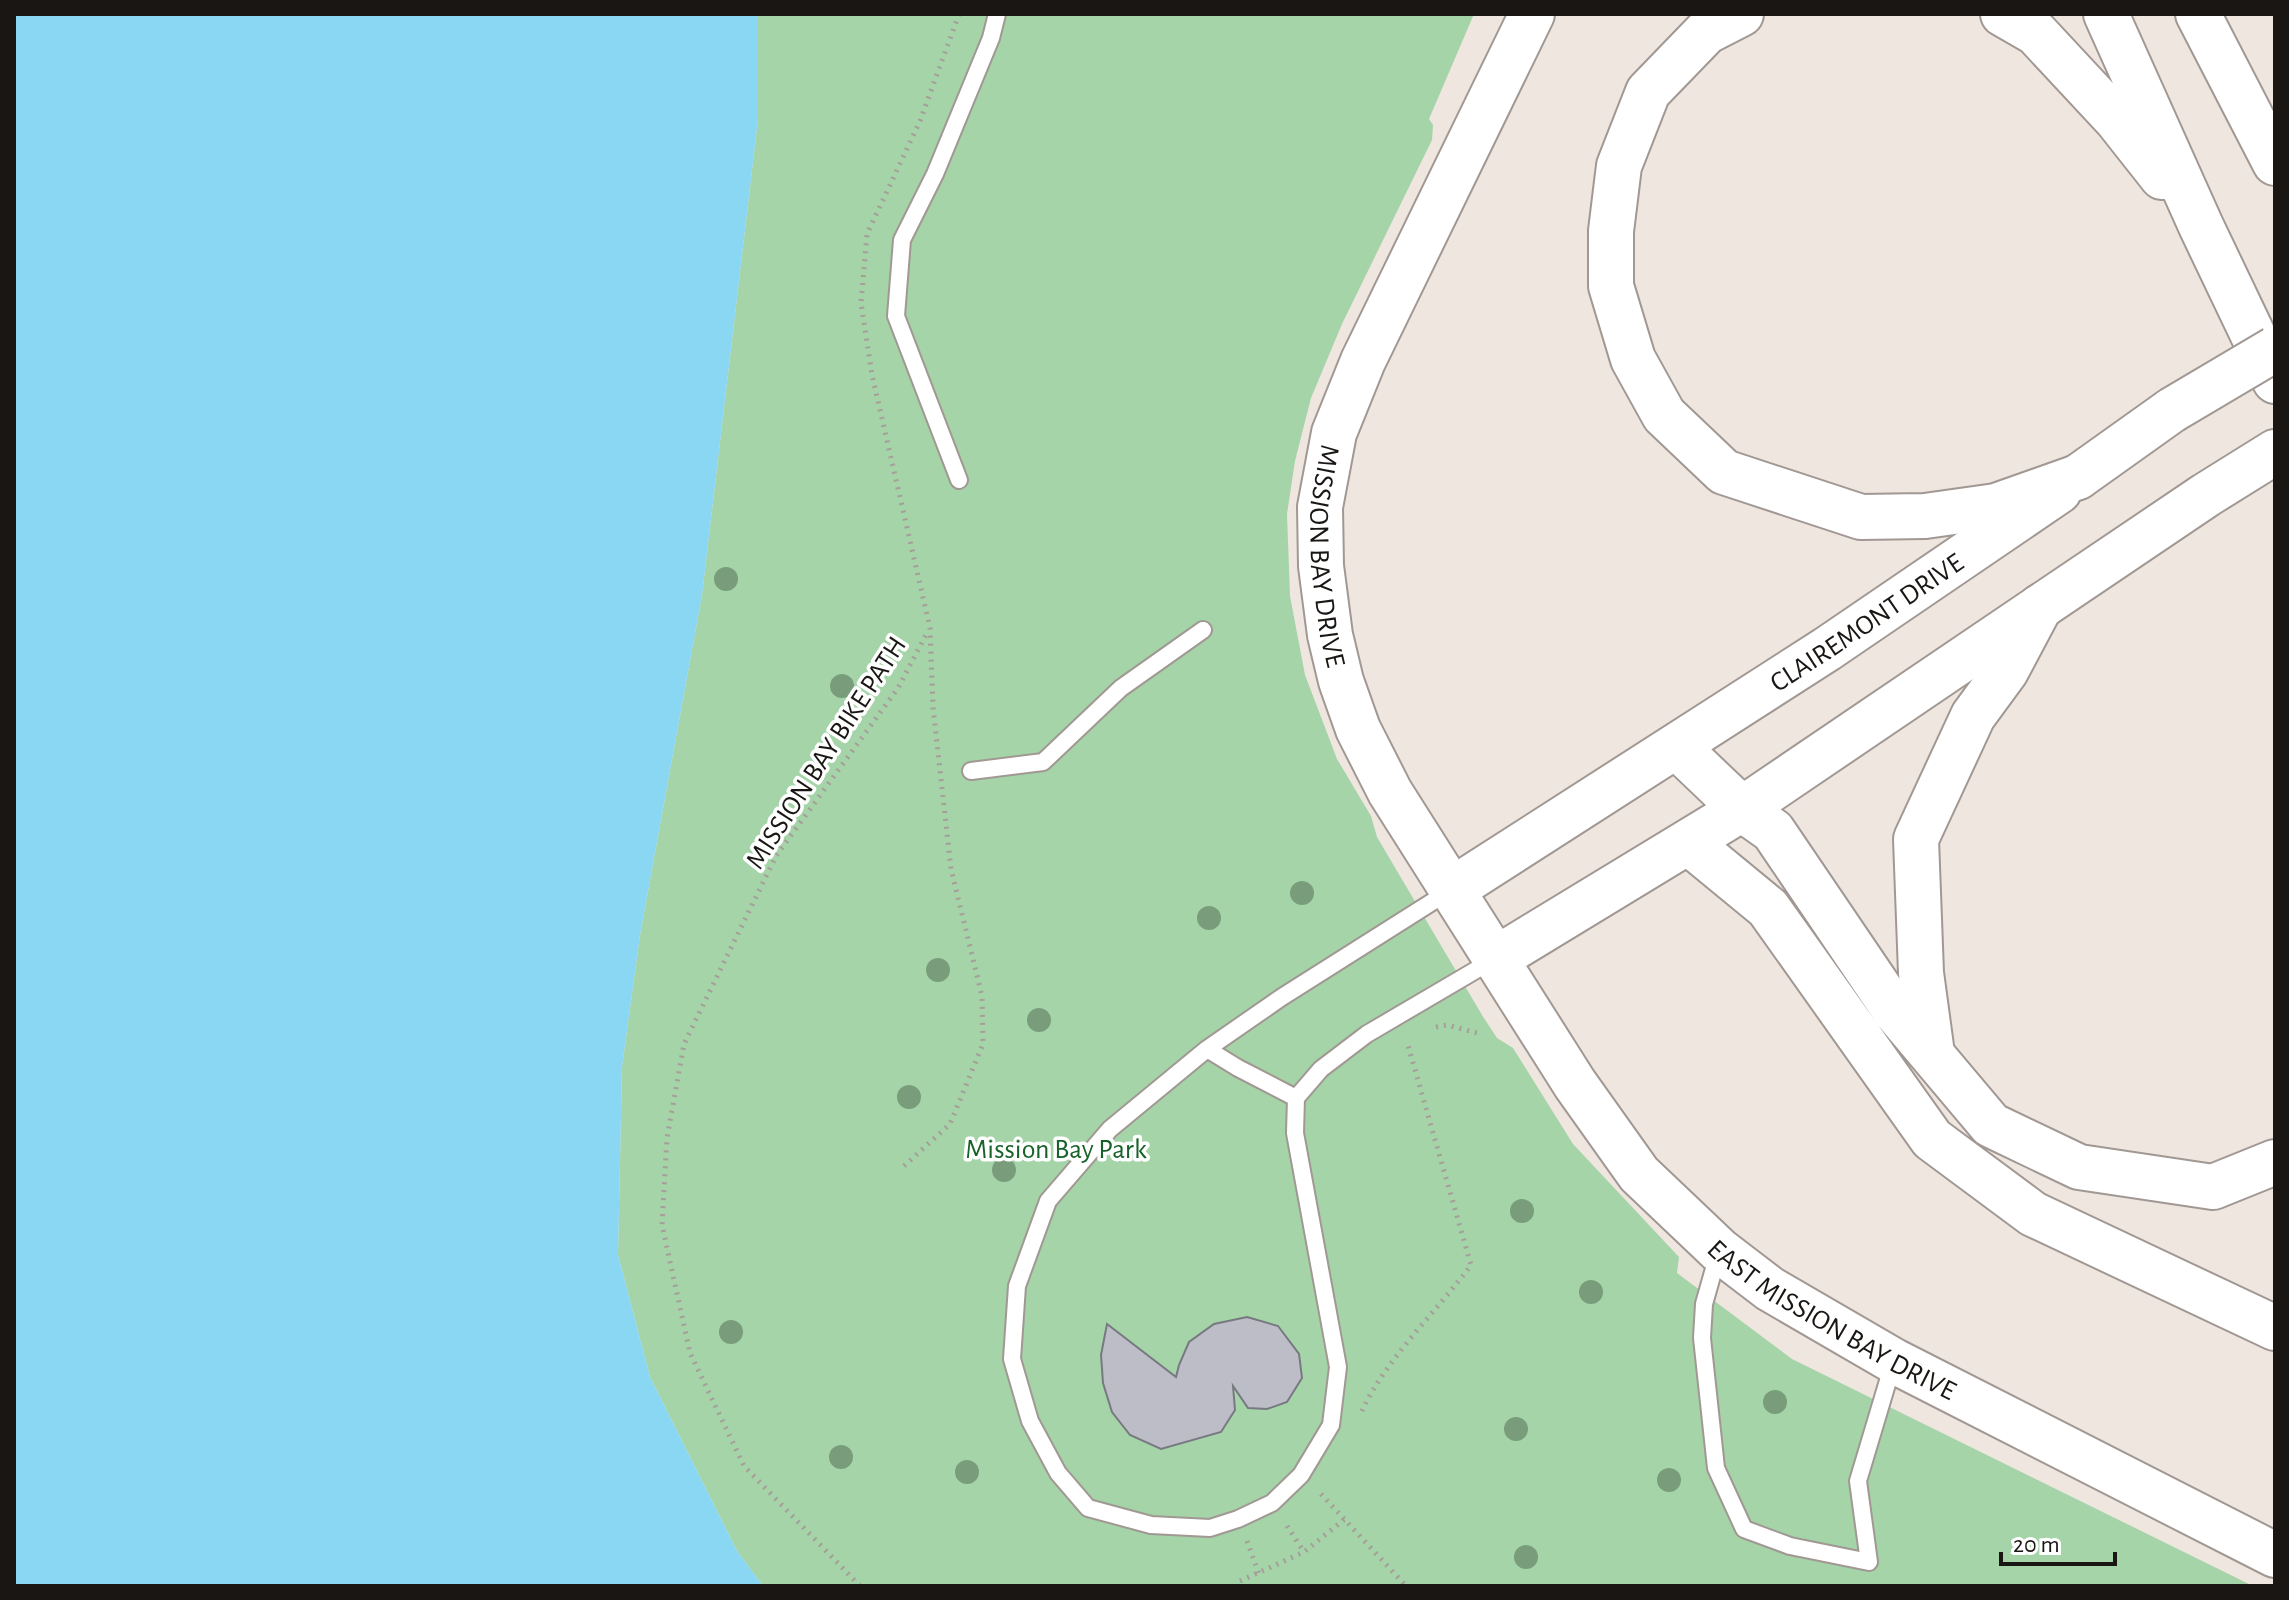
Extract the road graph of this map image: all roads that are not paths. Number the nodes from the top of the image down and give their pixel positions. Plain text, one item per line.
1 (997, 14) edge
2 (1532, 14) edge
3 (1741, 14) edge
4 (2003, 14) edge
5 (2106, 14) edge
6 (2198, 14) edge
7 (2275, 163) edge
8 (2201, 226) junction
9 (2275, 349) edge
10 (2275, 381) edge
11 (2275, 452) edge
12 (2078, 477) junction
13 (959, 480) dead end
14 (2040, 607) junction
15 (1203, 630) dead end
16 (1677, 747) junction
17 (971, 771) dead end
18 (1742, 809) junction
19 (1689, 843) junction
20 (1453, 889) junction
21 (1497, 958) junction
22 (1207, 1049) junction
23 (1932, 1054) junction
24 (1296, 1098) junction
25 (2275, 1162) edge
26 (1719, 1250) junction
27 (2275, 1328) edge
28 (1894, 1361) junction
29 (2275, 1555) edge

1 - 13 lane
2 - 20 main road, MISSION BAY DRIVE
3 - 12 main road
4 - 8 main road
5 - 8 main road
6 - 7 main road
8 - 10 main road
9 - 12 main road, CLAIREMONT DRIVE, bridge
11 - 14 main road
12 - 16 main road, CLAIREMONT DRIVE
14 - 18 main road
14 - 23 main road
15 - 17 lane
16 - 18 main road
16 - 20 main road, CLAIREMONT DRIVE
18 - 19 main road
18 - 23 main road
19 - 21 main road
19 - 27 main road
20 - 21 main road, MISSION BAY DRIVE
20 - 22 lane
21 - 24 lane
21 - 26 main road, EAST MISSION BAY DRIVE
22 - 24 lane
22 - 24 lane
23 - 25 main road
26 - 28 main road, EAST MISSION BAY DRIVE
26 - 28 lane
28 - 29 main road, EAST MISSION BAY DRIVE

